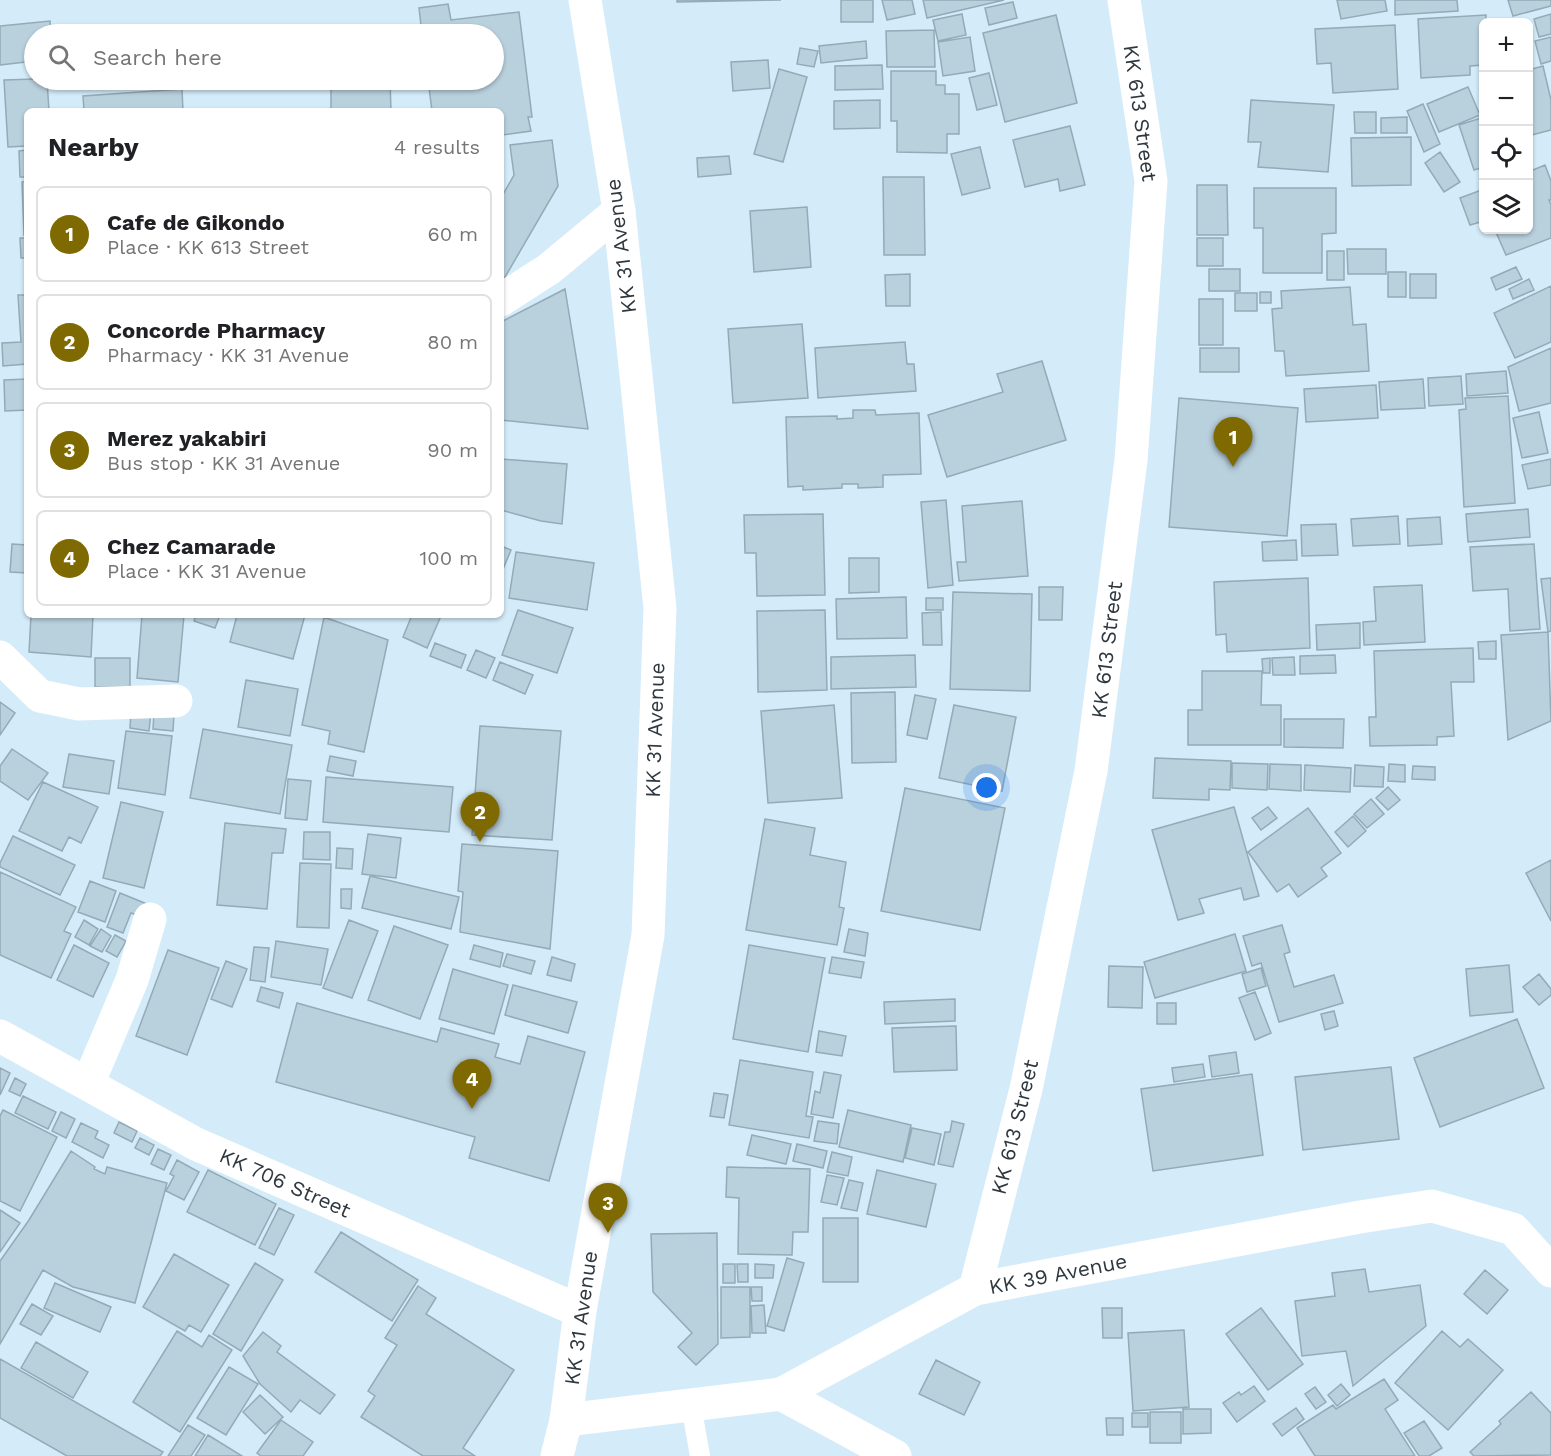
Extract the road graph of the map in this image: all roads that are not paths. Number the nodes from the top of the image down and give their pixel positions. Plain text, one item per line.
1 (585, 0) edge
2 (1124, 0) edge
3 (619, 211) junction
4 (504, 298) edge
5 (0, 657) edge
6 (176, 701) dead end
7 (150, 919) dead end
8 (0, 1036) edge
9 (88, 1084) junction
10 (1551, 1270) edge
11 (975, 1289) junction
12 (580, 1311) junction
13 (781, 1394) junction
14 (691, 1405) junction
15 (566, 1420) junction
16 (557, 1456) edge
17 (700, 1456) edge
18 (895, 1456) edge

1 - 3 street, KK 31 Avenue
2 - 11 street, KK 613 Street
3 - 4 street
3 - 12 street, KK 31 Avenue
5 - 6 street
7 - 9 street
8 - 9 street, KK 706 Street
9 - 12 street, KK 706 Street
10 - 11 street, KK 39 Avenue
11 - 13 street, KK 39 Avenue
12 - 15 street, KK 31 Avenue
13 - 14 street, KK 39 Avenue
13 - 18 street
14 - 15 street, KK 39 Avenue
14 - 17 lane
15 - 16 street, KK 31 Avenue

